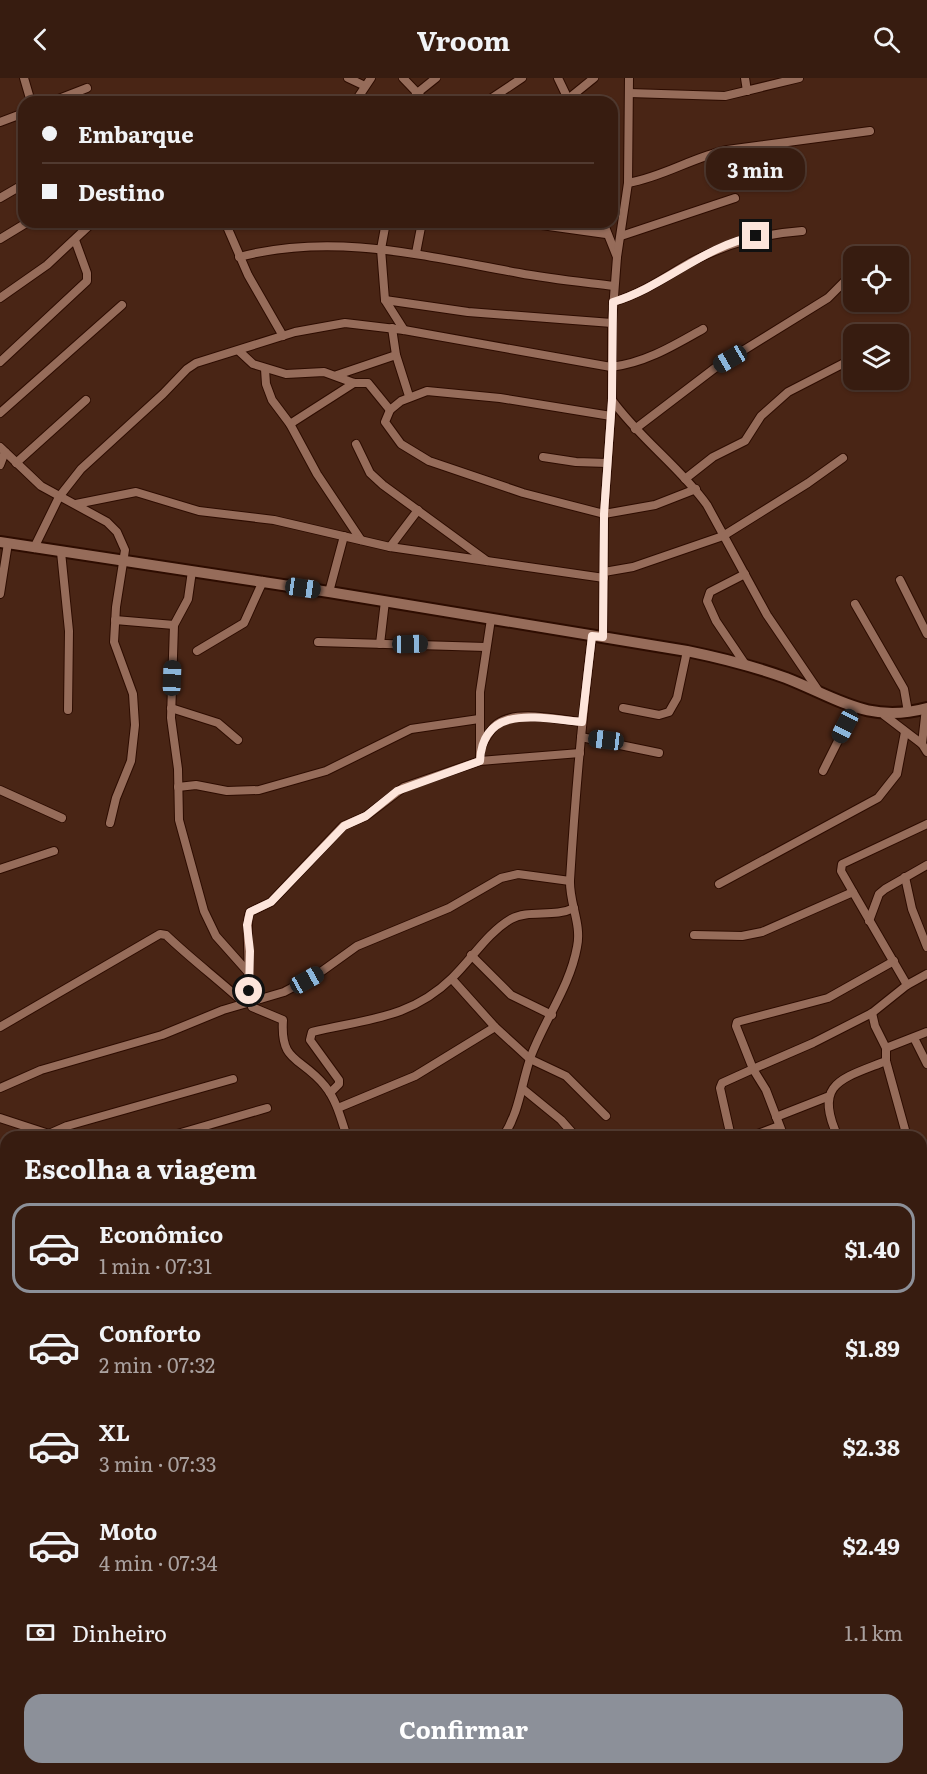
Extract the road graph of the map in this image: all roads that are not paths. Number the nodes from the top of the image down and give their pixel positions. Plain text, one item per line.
1 (24, 78) edge
2 (348, 78) edge
3 (371, 78) edge
4 (403, 78) edge
5 (436, 78) edge
6 (522, 78) edge
7 (558, 78) edge
8 (594, 78) edge
9 (629, 78) edge
10 (744, 78) edge
11 (799, 78) edge
12 (365, 86) junction
13 (87, 88) dead end
14 (747, 91) junction
15 (629, 93) junction
16 (416, 94) junction
17 (29, 96) edge
18 (66, 96) edge
19 (359, 96) edge
20 (418, 96) edge
21 (495, 96) edge
22 (567, 96) edge
23 (574, 96) edge
24 (18, 115) edge
25 (0, 122) edge
26 (870, 131) dead end
27 (628, 183) junction
28 (18, 188) edge
29 (0, 198) edge
30 (735, 198) dead end
31 (18, 228) edge
32 (87, 228) edge
33 (227, 228) edge
34 (385, 228) edge
35 (421, 228) edge
36 (563, 228) edge
37 (604, 228) edge
38 (802, 231) dead end
39 (606, 234) junction
40 (621, 236) junction
41 (0, 239) edge
42 (75, 240) junction
43 (381, 249) junction
44 (416, 253) junction
45 (239, 257) junction
46 (617, 257) junction
47 (843, 283) edge
48 (614, 286) junction
49 (0, 298) edge
50 (386, 300) junction
51 (613, 302) junction
52 (122, 305) dead end
53 (612, 322) junction
54 (392, 328) junction
55 (703, 329) dead end
56 (404, 330) junction
57 (283, 336) junction
58 (239, 351) junction
59 (396, 355) junction
60 (0, 362) edge
61 (843, 364) edge
62 (611, 367) junction
63 (265, 369) junction
64 (337, 375) junction
65 (354, 382) junction
66 (409, 396) junction
67 (86, 400) dead end
68 (612, 400) junction
69 (390, 410) junction
70 (0, 413) edge
71 (611, 416) junction
72 (290, 424) junction
73 (635, 429) junction
74 (356, 444) dead end
75 (2, 449) edge
76 (543, 457) dead end
77 (843, 458) dead end
78 (16, 463) junction
79 (607, 463) junction
80 (0, 465) edge
81 (685, 479) junction
82 (696, 489) junction
83 (59, 497) junction
84 (76, 504) junction
85 (418, 510) junction
86 (604, 514) junction
87 (344, 536) junction
88 (723, 536) junction
89 (360, 540) junction
90 (4, 542) edge
91 (390, 547) junction
92 (33, 548) junction
93 (61, 552) junction
94 (124, 561) junction
95 (488, 562) junction
96 (192, 571) junction
97 (745, 574) junction
98 (604, 575) junction
99 (900, 580) dead end
100 (263, 582) junction
101 (329, 592) junction
102 (0, 594) edge
103 (385, 601) junction
104 (855, 604) dead end
105 (491, 619) junction
106 (115, 620) junction
107 (174, 625) junction
108 (927, 634) edge
109 (598, 636) junction
110 (318, 642) dead end
111 (380, 644) junction
112 (486, 647) junction
113 (197, 651) dead end
114 (687, 651) junction
115 (745, 664) junction
116 (821, 694) junction
117 (855, 706) junction
118 (171, 708) junction
119 (624, 708) dead end
120 (927, 708) edge
121 (68, 710) dead end
122 (908, 712) junction
123 (884, 715) junction
124 (479, 719) junction
125 (582, 722) junction
126 (905, 732) junction
127 (581, 737) junction
128 (238, 740) dead end
129 (921, 744) junction
130 (481, 747) junction
131 (927, 752) edge
132 (580, 753) junction
133 (659, 753) dead end
134 (480, 761) junction
135 (823, 771) dead end
136 (178, 788) junction
137 (0, 790) edge
138 (62, 818) dead end
139 (110, 823) dead end
140 (927, 824) edge
141 (54, 850) dead end
142 (927, 865) edge
143 (0, 869) edge
144 (905, 877) junction
145 (570, 881) junction
146 (719, 884) dead end
147 (853, 892) junction
148 (574, 908) junction
149 (869, 921) junction
150 (694, 935) dead end
151 (927, 947) edge
152 (471, 955) junction
153 (894, 961) junction
154 (248, 972) junction
155 (927, 974) edge
156 (452, 979) junction
157 (907, 985) junction
158 (247, 1003) junction
159 (872, 1013) junction
160 (552, 1015) junction
161 (0, 1027) edge
162 (495, 1027) junction
163 (927, 1032) edge
164 (914, 1038) junction
165 (886, 1048) junction
166 (530, 1059) junction
167 (886, 1061) junction
168 (927, 1064) edge
169 (753, 1069) junction
170 (232, 1079) dead end
171 (0, 1088) edge
172 (523, 1089) junction
173 (330, 1093) junction
174 (827, 1097) junction
175 (267, 1108) dead end
176 (339, 1108) junction
177 (606, 1116) dead end
178 (776, 1117) junction
179 (0, 1118) edge
180 (779, 1126) junction
181 (41, 1131) edge
182 (53, 1131) edge
183 (187, 1131) edge
184 (345, 1131) edge
185 (506, 1131) edge
186 (571, 1131) edge
187 (730, 1131) edge
188 (766, 1131) edge
189 (781, 1131) edge
190 (836, 1131) edge
191 (905, 1131) edge

1 - 17 street
2 - 12 street
3 - 12 street
4 - 16 street
5 - 16 street
6 - 21 street
7 - 22 street
8 - 23 street
9 - 15 street
10 - 14 street
11 - 14 street
12 - 19 street
13 - 18 street
14 - 15 street
15 - 27 street
16 - 20 street
24 - 25 street
26 - 27 street
27 - 40 street
28 - 29 street
30 - 40 street
31 - 41 street
32 - 42 street
33 - 45 street
34 - 43 street
35 - 44 street
36 - 39 street
37 - 39 street
38 - 51 street
39 - 46 street
40 - 46 street
42 - 49 street
42 - 60 street
43 - 44 street
43 - 45 street
43 - 50 street
44 - 48 street
45 - 57 street
46 - 48 street
47 - 73 street
48 - 51 street
50 - 53 street
50 - 56 street
51 - 53 street
52 - 70 street
53 - 62 street
54 - 56 street
54 - 57 street
54 - 59 street
55 - 62 street
56 - 62 street
57 - 58 street
58 - 63 street
58 - 83 street
59 - 64 street
59 - 66 street
61 - 81 street
62 - 68 street
63 - 64 street
63 - 72 street
64 - 65 street
65 - 69 street
65 - 72 street
66 - 69 street
66 - 71 street
67 - 78 street
68 - 71 street
68 - 73 street
69 - 86 street
71 - 79 street
72 - 89 street
73 - 81 street
74 - 85 street
75 - 78 street
75 - 80 street
76 - 79 street
77 - 88 street
78 - 83 street
79 - 86 street
81 - 82 street
82 - 86 street
82 - 88 street
83 - 84 street
83 - 92 street
84 - 87 street
84 - 94 street
85 - 91 street
85 - 95 street
86 - 98 street
87 - 89 street
87 - 101 street
88 - 97 street
88 - 98 street
89 - 91 street
90 - 92 street
90 - 102 street
91 - 95 street
92 - 93 street
93 - 94 street
93 - 121 street
94 - 96 street
94 - 106 street
95 - 98 street
96 - 100 street
96 - 107 street
97 - 115 street
97 - 116 street
98 - 109 street
99 - 108 street
100 - 101 street
100 - 113 street
101 - 103 street
103 - 105 street
103 - 111 street
104 - 122 street
105 - 109 street
105 - 112 street
106 - 107 street
106 - 139 street
107 - 118 street
109 - 114 street
109 - 125 street
110 - 111 street
111 - 112 street
112 - 124 street
114 - 115 street
114 - 119 street
115 - 116 street
116 - 117 street
117 - 123 street
117 - 135 street
118 - 128 street
118 - 136 street
120 - 122 street
120 - 129 street
122 - 123 street
123 - 126 street
124 - 130 street
124 - 136 street
125 - 127 street
125 - 130 street
126 - 129 street
126 - 146 street
127 - 132 street
127 - 133 street
129 - 131 street
130 - 134 street
132 - 134 street
132 - 145 street
134 - 154 street
136 - 154 street
137 - 138 street
140 - 147 street
141 - 143 street
142 - 144 street
144 - 149 street
144 - 151 street
145 - 148 street
145 - 158 street
147 - 149 street
147 - 150 street
148 - 152 street
148 - 160 street
149 - 153 street
152 - 156 street
152 - 160 street
153 - 157 street
153 - 169 street
154 - 158 street
155 - 157 street
156 - 162 street
156 - 173 street
157 - 159 street
158 - 161 street
158 - 171 street
158 - 173 street
159 - 165 street
159 - 169 street
160 - 166 street
162 - 166 street
162 - 176 street
163 - 164 street
164 - 165 street
164 - 168 street
165 - 167 street
166 - 172 street
166 - 177 street
167 - 174 street
167 - 191 street
169 - 178 street
169 - 187 street
170 - 182 street
172 - 185 street
172 - 186 street
173 - 176 street
174 - 178 street
174 - 190 street
175 - 183 street
176 - 184 street
178 - 180 street
179 - 181 street
180 - 188 street
180 - 189 street

